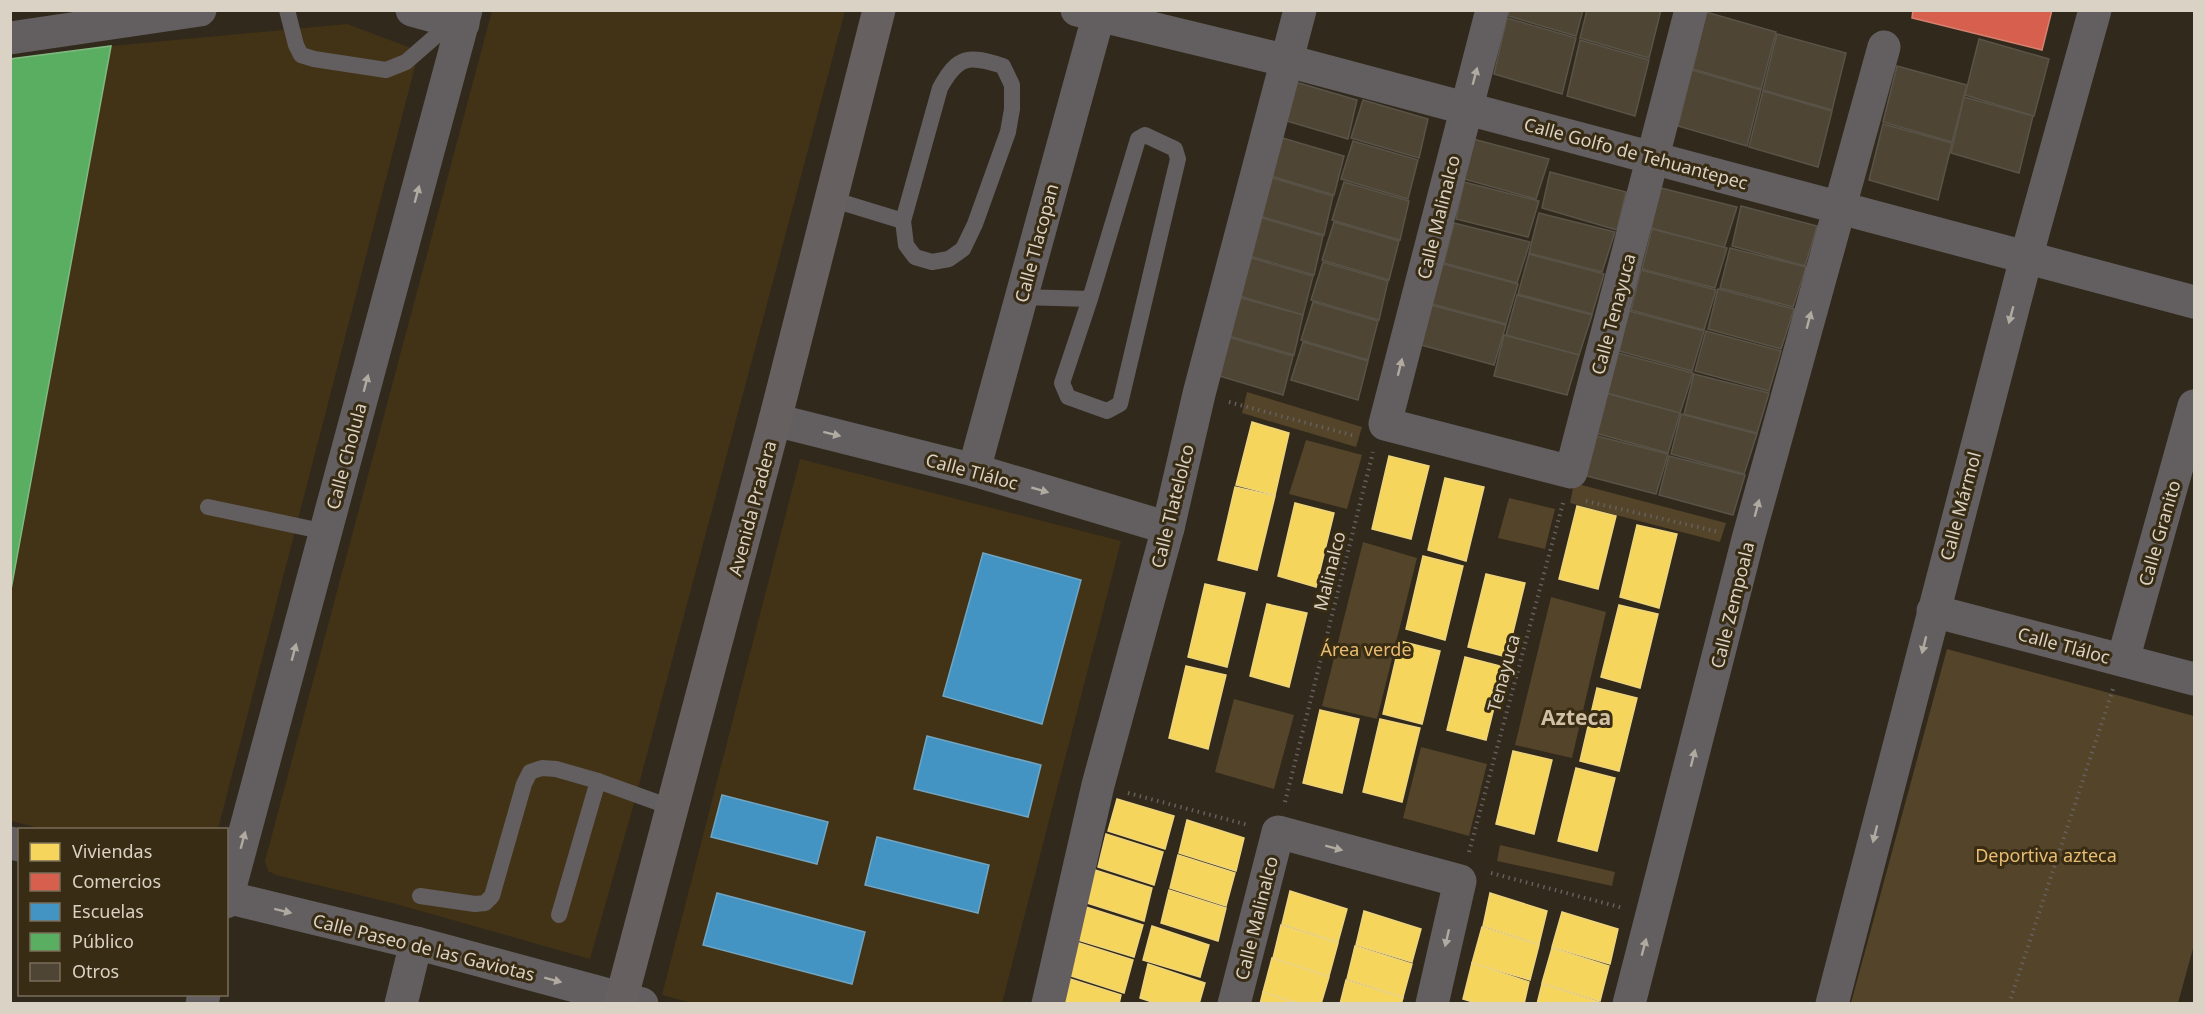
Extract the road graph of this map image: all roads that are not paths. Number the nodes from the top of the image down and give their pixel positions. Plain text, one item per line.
1 (200, 10) edge
2 (287, 10) edge
3 (412, 10) edge
4 (879, 10) edge
5 (1300, 10) edge
6 (1492, 10) edge
7 (1691, 10) edge
8 (2095, 10) edge
9 (1092, 12) edge
10 (461, 18) edge
11 (10, 38) edge
12 (1884, 47) dead end
13 (1288, 61) junction
14 (1466, 108) junction
15 (1654, 157) junction
16 (831, 199) junction
17 (1840, 208) junction
18 (903, 220) junction
19 (2026, 258) junction
20 (1021, 297) junction
21 (1090, 299) junction
22 (2194, 302) edge
23 (2194, 406) edge
24 (775, 420) junction
25 (974, 470) junction
26 (1568, 484) joint
27 (208, 507) dead end
28 (1168, 528) junction
29 (326, 532) junction
30 (1933, 610) junction
31 (2123, 660) junction
32 (2194, 679) edge
33 (598, 781) junction
34 (673, 808) junction
35 (228, 895) edge
36 (420, 896) dead end
37 (228, 899) edge
38 (559, 915) dead end
39 (416, 943) junction
40 (628, 1002) edge
41 (401, 1004) edge
42 (1048, 1004) edge
43 (1234, 1004) edge
44 (1432, 1004) edge
45 (1629, 1004) edge
46 (1832, 1004) edge

1 - 11 street
2 - 10 lane
3 - 10 street
4 - 16 street, Avenida Pradera
5 - 13 street, Calle Tlatelolco
14 -> 6 street, Calle Malinalco
7 - 15 street, Calle Tenayuca
8 - 19 street, Calle Mármol
9 - 13 street, Calle Golfo de Tehuantepec
9 - 20 street, Calle Tlacopan
29 -> 10 street, Calle Cholula
12 - 17 street, Calle Zempoala
13 - 14 street, Calle Golfo de Tehuantepec
13 - 28 street, Calle Tlatelolco
14 - 15 street, Calle Golfo de Tehuantepec
26 -> 14 street, Calle Malinalco
15 - 17 street, Calle Golfo de Tehuantepec
15 - 26 street, Calle Tenayuca
16 - 18 lane
16 - 24 street, Avenida Pradera
17 - 19 street, Calle Golfo de Tehuantepec
45 -> 17 street, Calle Zempoala
18 - 18 lane
19 - 22 street, Calle Golfo de Tehuantepec
19 -> 30 street, Calle Mármol
20 - 21 lane
20 - 25 street, Calle Tlacopan
21 - 21 lane
23 - 31 street, Calle Granito
24 -> 25 street, Calle Tláloc
24 - 34 street, Avenida Pradera
25 -> 28 street, Calle Tláloc
27 - 29 lane
28 - 42 street, Calle Tlatelolco
35 -> 29 street, Calle Cholula
30 - 31 street, Calle Tláloc
30 -> 46 street, Calle Mármol
31 - 32 street, Calle Tláloc
33 - 34 lane
33 - 36 lane
33 - 38 lane
34 - 40 street, Avenida Pradera
37 -> 39 street, Calle Paseo de las Gaviotas
39 -> 40 street, Calle Paseo de las Gaviotas
39 - 41 street
43 -> 44 street, Calle Malinalco

